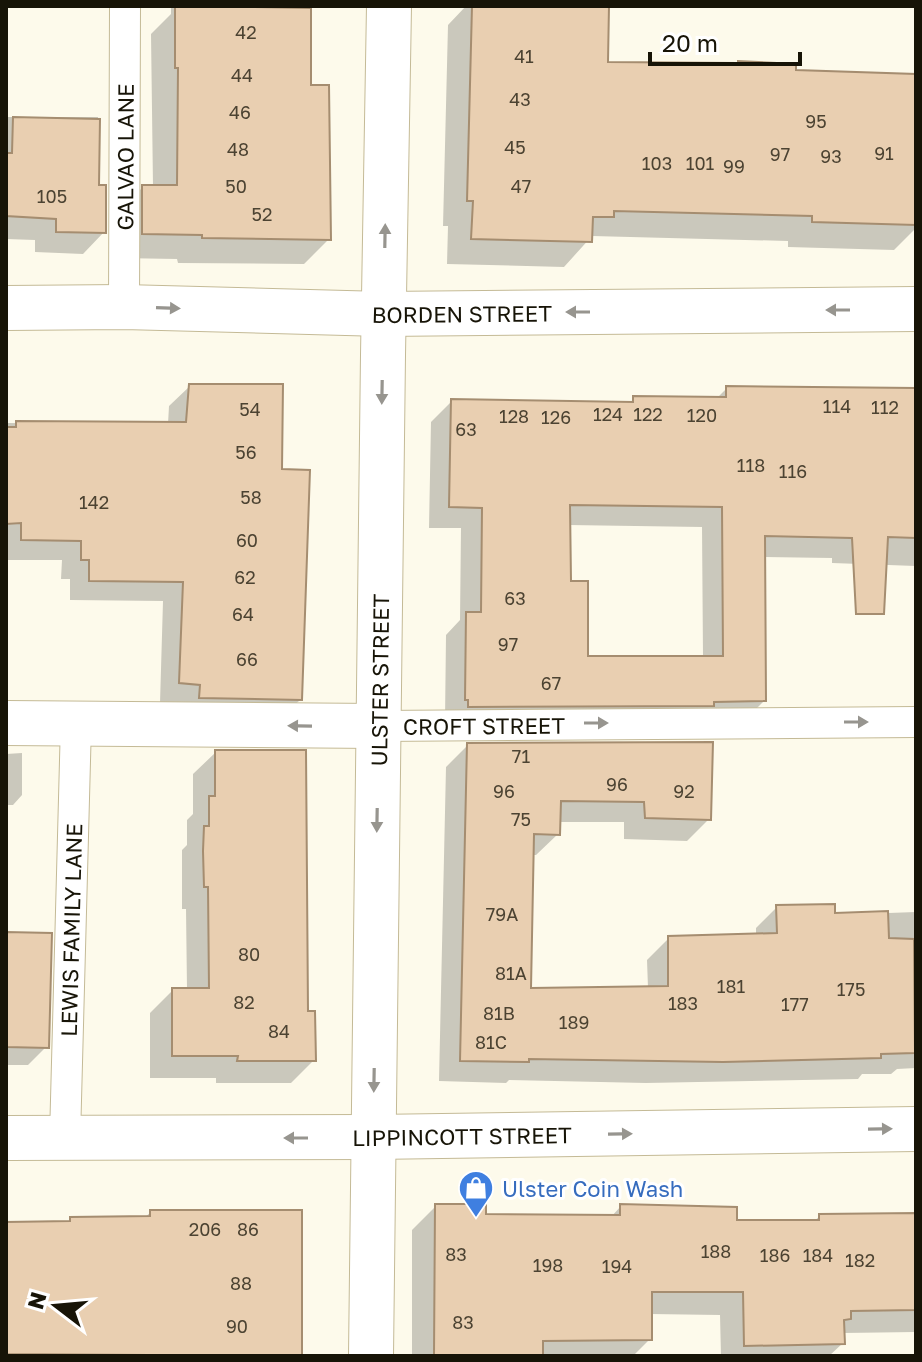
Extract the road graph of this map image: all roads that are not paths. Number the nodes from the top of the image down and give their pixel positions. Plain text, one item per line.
1 (125, 6) edge
2 (389, 6) edge
3 (124, 307) junction
4 (6, 308) edge
5 (916, 309) edge
6 (383, 314) junction
7 (916, 722) edge
8 (6, 723) edge
9 (76, 723) junction
10 (378, 726) junction
11 (916, 1129) edge
12 (374, 1137) junction
13 (6, 1138) edge
14 (65, 1138) junction
15 (371, 1356) edge

1 - 3 lane, GALVAO LANE
6 -> 2 street, ULSTER STREET
3 - 4 street, BORDEN STREET
3 -> 6 street, BORDEN STREET
5 -> 6 street, BORDEN STREET
6 -> 10 street, ULSTER STREET
10 -> 7 lane, CROFT STREET
8 - 9 street, CROFT STREET
10 -> 9 street, CROFT STREET
9 - 14 lane, LEWIS FAMILY LANE
10 -> 12 street, ULSTER STREET
12 -> 11 street, LIPPINCOTT STREET
12 -> 14 street, LIPPINCOTT STREET
12 - 15 street, ULSTER STREET
13 - 14 street, LIPPINCOTT STREET

